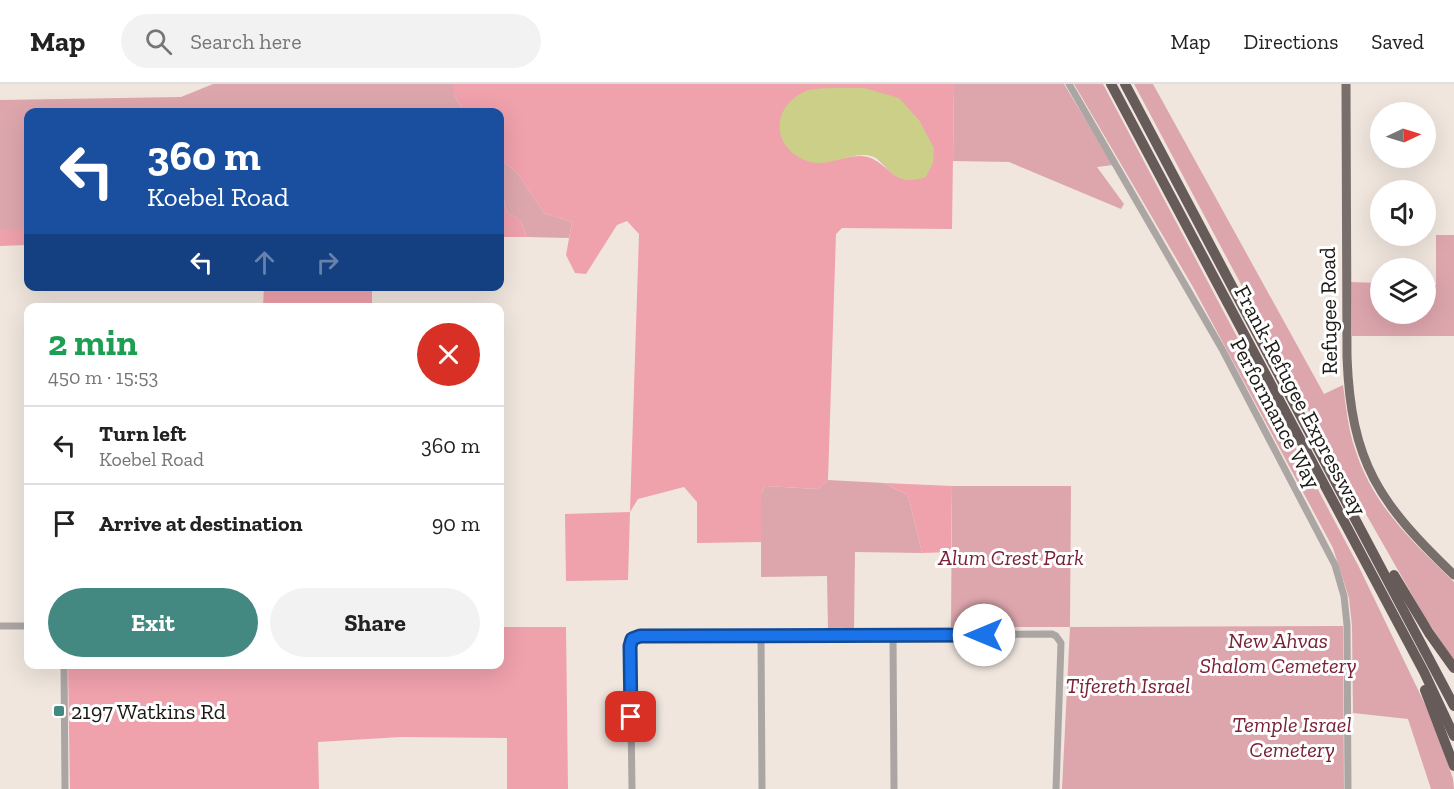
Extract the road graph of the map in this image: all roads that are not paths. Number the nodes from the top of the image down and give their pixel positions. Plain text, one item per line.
1 (1069, 84) edge
2 (1111, 84) edge
3 (1125, 84) edge
4 (1346, 84) edge
5 (1369, 541) junction
6 (1454, 575) edge
7 (24, 626) edge
8 (0, 627) edge
9 (761, 635) junction
10 (893, 635) junction
11 (1413, 653) junction
12 (1454, 668) edge
13 (64, 669) edge
14 (1454, 706) edge
15 (1454, 736) edge
16 (1454, 766) edge
17 (65, 789) edge
18 (632, 789) edge
19 (762, 789) edge
20 (894, 789) edge
21 (1056, 789) edge
22 (1348, 789) edge

1 - 22 street, Performance Way
2 - 11 highway, Frank-Refugee Expressway
3 - 5 highway, Frank-Refugee Expressway
4 - 6 main road, Refugee Road
5 - 12 highway
5 - 14 highway, Frank-Refugee Expressway
7 - 8 street
9 - 10 street
9 - 18 street
9 - 19 street
10 - 20 street
10 - 21 street
11 - 15 highway, Frank-Refugee Expressway
11 - 16 highway
13 - 17 street

